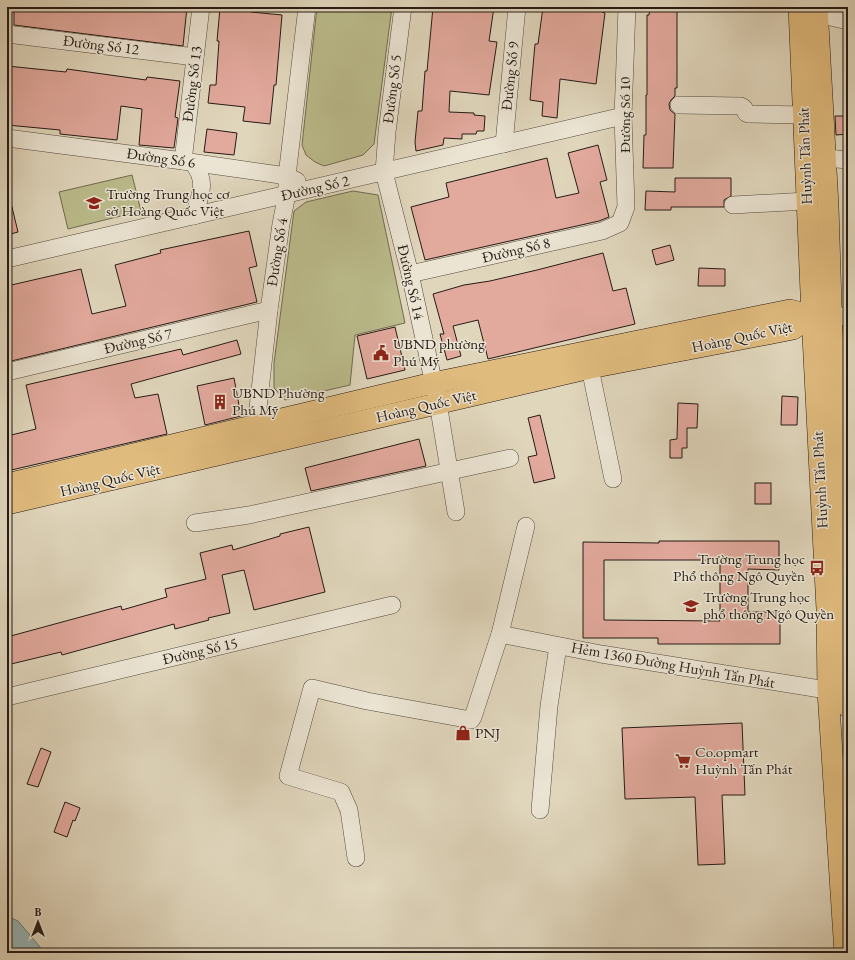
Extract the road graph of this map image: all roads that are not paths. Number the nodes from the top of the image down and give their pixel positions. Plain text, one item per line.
1 (201, 7) edge
2 (307, 7) edge
3 (403, 7) edge
4 (517, 7) edge
5 (627, 7) edge
6 (811, 9) edge
7 (848, 21) edge
8 (7, 34) edge
9 (810, 49) junction
10 (195, 57) junction
11 (679, 105) dead end
12 (804, 115) junction
13 (623, 116) junction
14 (7, 138) edge
15 (504, 144) junction
16 (826, 158) junction
17 (848, 160) edge
18 (188, 162) junction
19 (384, 172) junction
20 (287, 176) junction
21 (311, 189) junction
22 (287, 194) junction
23 (807, 201) junction
24 (733, 206) dead end
25 (194, 216) junction
26 (620, 223) joint
27 (7, 259) edge
28 (410, 274) junction
29 (269, 310) junction
30 (830, 316) edge
31 (590, 368) junction
32 (7, 372) edge
33 (433, 383) junction
34 (438, 403) junction
35 (256, 426) junction
36 (510, 458) dead end
37 (450, 471) junction
38 (614, 479) dead end
39 (7, 484) edge
40 (7, 504) edge
41 (456, 512) dead end
42 (195, 523) dead end
43 (526, 526) dead end
44 (392, 605) dead end
45 (500, 634) junction
46 (558, 646) junction
47 (7, 697) edge
48 (841, 697) edge
49 (540, 810) dead end
50 (356, 858) dead end
51 (845, 953) edge

1 - 10 street, Đường Số 13
2 - 20 street, Đường Số 4
3 - 19 street, Đường Số 5
4 - 15 street, Đường Số 9
5 - 13 street, Đường Số 10
6 - 7 street
6 - 9 main road, Huỳnh Tấn Phát
8 - 10 street, Đường Số 12
9 - 12 main road, Huỳnh Tấn Phát
9 - 16 main road, Huỳnh Tấn Phát
10 - 18 street, Đường Số 13
11 - 12 street
12 - 23 main road, Huỳnh Tấn Phát
13 - 15 street, Đường Số 2
13 - 26 street, Đường Số 10
14 - 18 street, Đường Số 6
15 - 19 street, Đường Số 2
16 - 17 street
16 - 30 main road, Huỳnh Tấn Phát
18 - 20 street, Đường Số 6
18 - 25 street
19 - 21 street, Đường Số 2
19 - 28 street, Đường Số 14
20 - 21 street, Đường Số 6
20 - 22 street, Đường Số 4
21 - 22 street, Đường Số 2
22 - 25 street, Đường Số 2
22 - 29 street, Đường Số 4
23 - 24 street
23 - 30 main road, Huỳnh Tấn Phát
25 - 27 street, Đường Số 2
26 - 28 street, Đường Số 8
28 - 33 street, Đường Số 14
29 - 32 street, Đường Số 7
29 - 35 street, Đường Số 4
30 - 31 main road, Hoàng Quốc Việt
30 - 33 main road, Hoàng Quốc Việt
30 - 48 main road, Huỳnh Tấn Phát
31 - 34 main road, Hoàng Quốc Việt
31 - 38 street
33 - 34 street, Đường Số 14
33 - 35 main road, Hoàng Quốc Việt
34 - 37 street, Đường Số 14
34 - 40 main road, Hoàng Quốc Việt
35 - 39 main road, Hoàng Quốc Việt
36 - 37 street
37 - 41 street, Đường Số 14
37 - 42 street
43 - 45 street
44 - 47 street, Đường Số 15
45 - 46 street, Hẻm 1360 Đường Huỳnh Tấn Phát
45 - 50 street
46 - 48 street, Hẻm 1360 Đường Huỳnh Tấn Phát
46 - 49 street
48 - 51 main road, Huỳnh Tấn Phát

